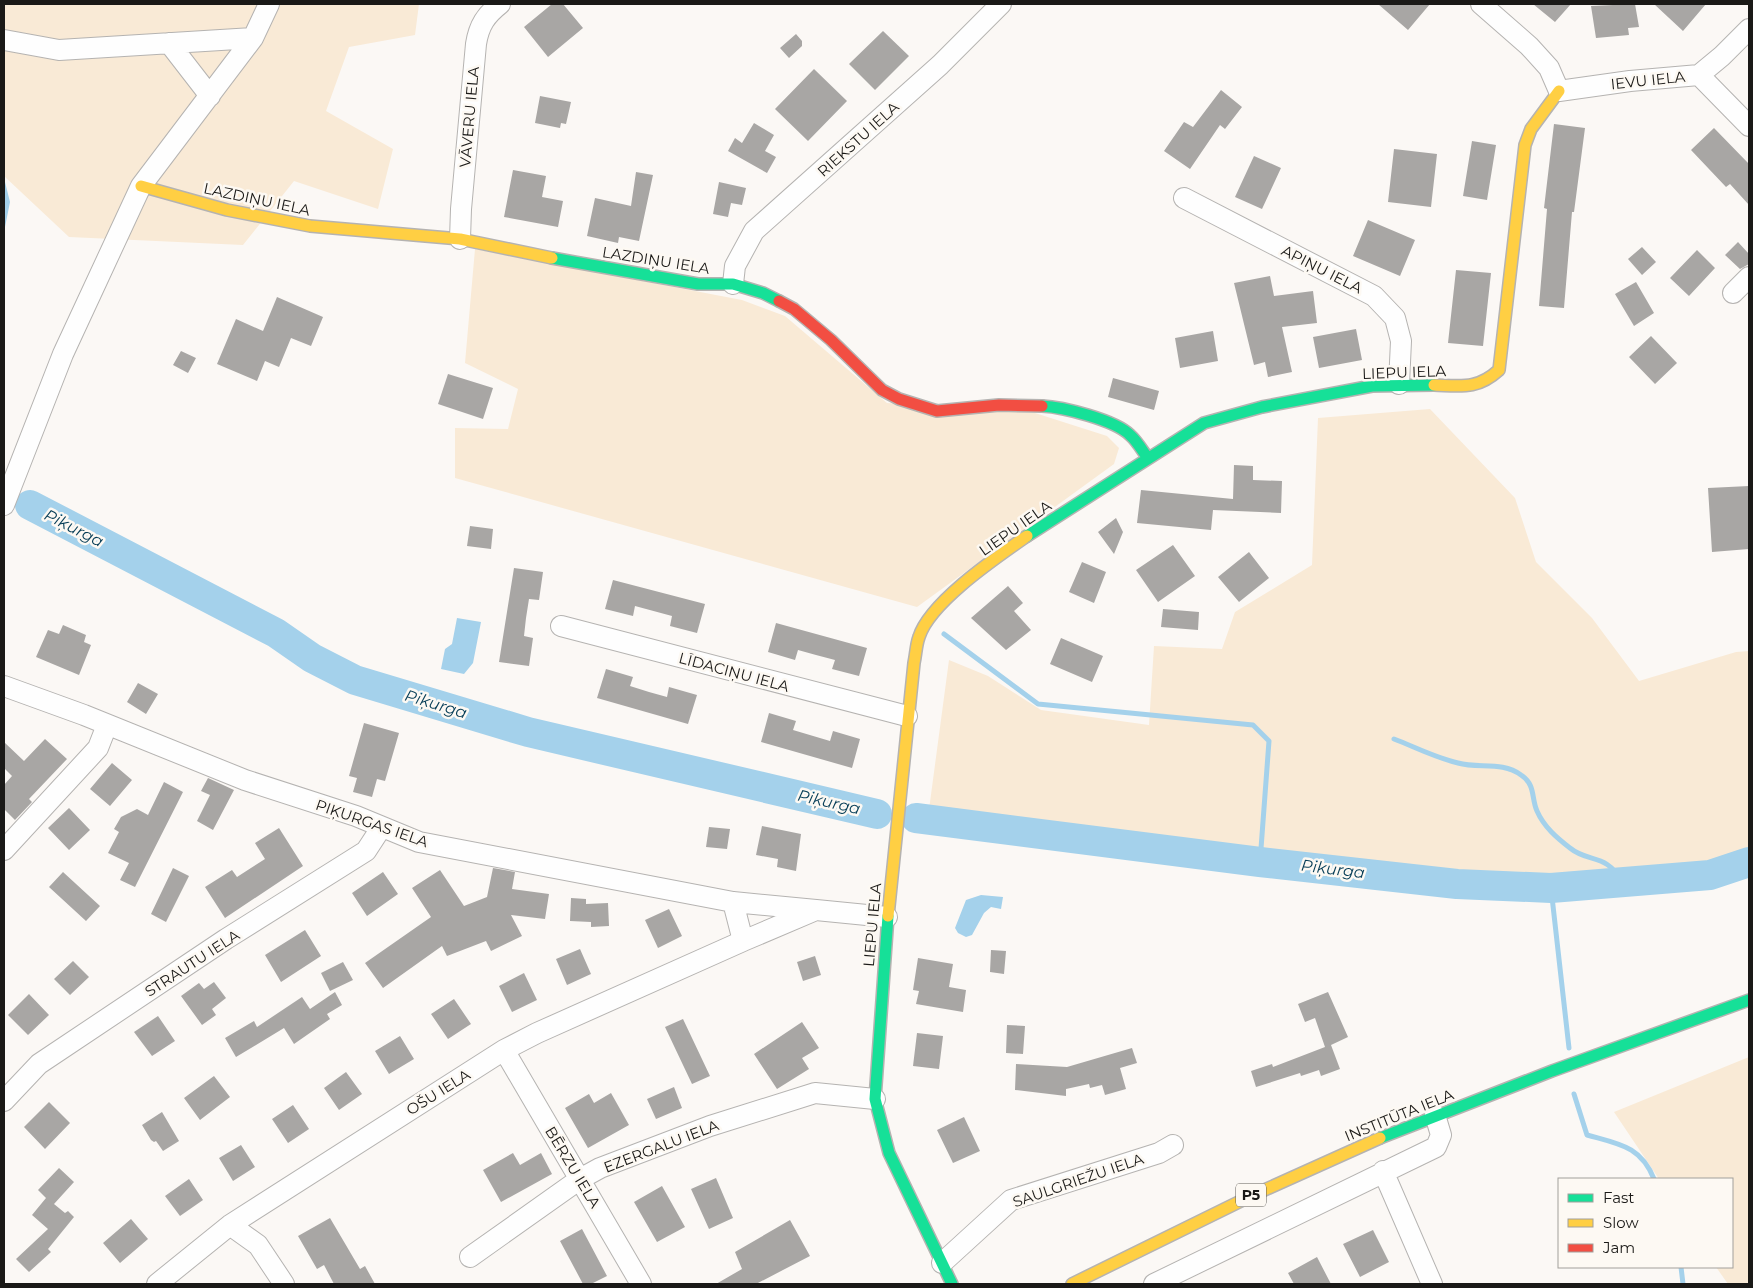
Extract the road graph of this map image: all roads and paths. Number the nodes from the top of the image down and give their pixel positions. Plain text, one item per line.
1 (269, 4) edge
2 (500, 4) edge
3 (1001, 4) edge
4 (1480, 4) edge
5 (1749, 28) edge
6 (253, 38) junction
7 (4, 40) edge
8 (169, 43) junction
9 (1699, 74) junction
10 (1559, 91) junction
11 (210, 96) junction
12 (1749, 126) edge
13 (140, 186) junction
14 (1184, 198) dead end
15 (460, 239) junction
16 (1749, 277) edge
17 (733, 284) junction
18 (1734, 293) dead end
19 (1399, 384) junction
20 (1147, 457) junction
21 (4, 505) edge
22 (561, 626) dead end
23 (4, 686) edge
24 (907, 716) junction
25 (107, 725) junction
26 (381, 828) junction
27 (4, 850) edge
28 (733, 902) junction
29 (816, 910) junction
30 (887, 917) junction
31 (743, 941) junction
32 (1749, 1000) edge
33 (504, 1050) junction
34 (874, 1100) junction
35 (4, 1101) edge
36 (1434, 1116) junction
37 (1174, 1145) dead end
38 (1383, 1171) junction
39 (580, 1179) junction
40 (230, 1225) junction
41 (470, 1257) dead end
42 (942, 1263) junction
43 (158, 1284) edge
44 (284, 1284) edge
45 (641, 1284) edge
46 (952, 1284) edge
47 (1072, 1284) edge
48 (1154, 1284) edge
49 (1432, 1284) edge

1 - 6 street
2 - 15 street, VĀVERU IELA
3 - 17 street, RIEKSTU IELA
4 - 10 street
5 - 9 street, IEVU IELA
6 - 8 street
6 - 11 street
7 - 8 street
8 - 11 street
9 - 10 street, IEVU IELA
9 - 12 street
10 - 19 street, LIEPU IELA
11 - 13 street
13 - 15 street, LAZDIŅU IELA
13 - 21 street
14 - 19 street, APIŅU IELA
15 - 17 street, LAZDIŅU IELA
16 - 18 street
17 - 20 street, LAZDIŅU IELA
19 - 20 street, LIEPU IELA
20 - 24 street, LIEPU IELA
22 - 24 street, LĪDACIŅU IELA
23 - 25 street, PIĶURGAS IELA
24 - 30 street, LIEPU IELA
25 - 26 street, PIĶURGAS IELA
25 - 27 street
26 - 28 street, PIĶURGAS IELA
26 - 35 street, STRAUTU IELA
28 - 29 street, PIĶURGAS IELA
28 - 31 street
29 - 30 street, OŠU IELA
29 - 31 street, OŠU IELA
30 - 34 street, LIEPU IELA
31 - 33 street, OŠU IELA
32 - 36 street, INSTITŪTA IELA / P5
33 - 39 street, BĒRZU IELA
33 - 40 street, OŠU IELA
34 - 39 street, EZERGALU IELA
34 - 42 street, LIEPU IELA
36 - 38 street
36 - 47 street, INSTITŪTA IELA / P5
37 - 42 street, SAULGRIEŽU IELA
38 - 48 street
38 - 49 street
39 - 41 street, EZERGALU IELA
39 - 45 street, BĒRZU IELA
40 - 43 street, OŠU IELA
40 - 44 street
42 - 46 street, LIEPU IELA

